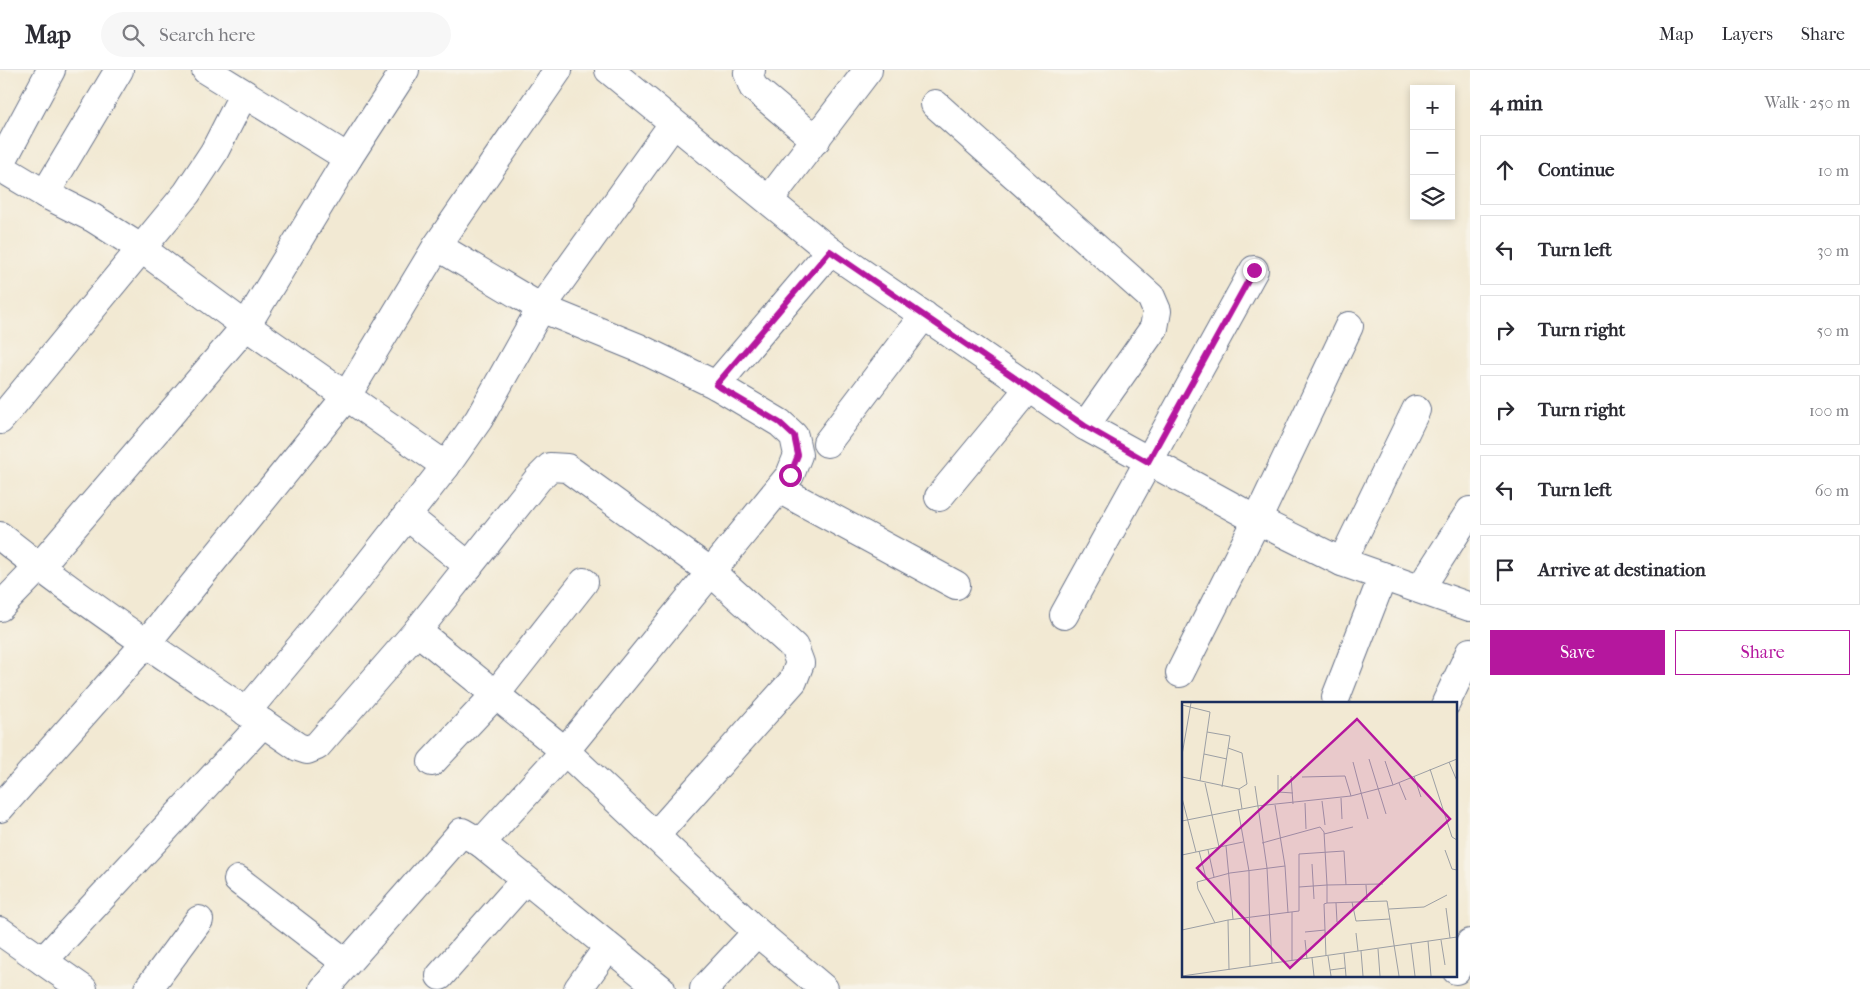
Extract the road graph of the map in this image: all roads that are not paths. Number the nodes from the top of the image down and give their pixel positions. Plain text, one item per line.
1 (51, 70) edge
2 (119, 70) edge
3 (206, 70) edge
4 (405, 70) edge
5 (558, 70) edge
6 (609, 70) edge
7 (751, 70) edge
8 (868, 70) edge
9 (243, 95) junction
10 (935, 104) dead end
11 (673, 124) junction
12 (816, 140) junction
13 (348, 158) junction
14 (0, 166) edge
15 (45, 194) junction
16 (769, 200) junction
17 (437, 246) junction
18 (142, 249) junction
19 (830, 251) junction
20 (1254, 270) dead end
21 (541, 308) junction
22 (924, 315) junction
23 (246, 326) junction
24 (1349, 326) dead end
25 (716, 385) junction
26 (1030, 387) junction
27 (346, 397) junction
28 (1416, 410) dead end
29 (0, 420) edge
30 (1085, 426) junction
31 (827, 443) dead end
32 (1148, 462) junction
33 (446, 466) junction
34 (778, 489) junction
35 (939, 497) dead end
36 (1470, 511) edge
37 (407, 516) junction
38 (1258, 520) junction
39 (0, 536) edge
40 (1342, 562) junction
41 (469, 566) junction
42 (39, 567) junction
43 (711, 572) junction
44 (1383, 576) junction
45 (584, 582) dead end
46 (956, 585) dead end
47 (1420, 589) junction
48 (0, 607) edge
49 (1470, 607) edge
50 (1064, 615) dead end
51 (417, 631) junction
52 (146, 642) junction
53 (1470, 652) edge
54 (1180, 673) dead end
55 (495, 695) junction
56 (1336, 697) dead end
57 (1446, 702) edge
58 (254, 717) junction
59 (565, 751) junction
60 (432, 762) dead end
61 (0, 808) edge
62 (655, 836) junction
63 (481, 843) junction
64 (238, 880) dead end
65 (525, 880) junction
66 (199, 920) dead end
67 (0, 931) edge
68 (757, 932) junction
69 (1470, 943) edge
70 (608, 947) junction
71 (43, 961) junction
72 (346, 963) junction
73 (1458, 966) edge
74 (440, 976) dead end
75 (1454, 976) edge
76 (83, 989) edge
77 (148, 989) edge
78 (324, 989) edge
79 (578, 989) edge
80 (661, 989) edge
81 (704, 989) edge
82 (824, 989) edge
83 (1447, 989) edge

1 - 14 street
2 - 15 street
3 - 9 street
4 - 13 street
5 - 17 street
6 - 11 street
7 - 12 street
8 - 12 street
9 - 13 street
9 - 18 street
10 - 30 street
11 - 16 street
11 - 21 street
12 - 16 street
13 - 23 street
14 - 15 street
15 - 18 street
16 - 19 street
17 - 21 street
17 - 27 street
18 - 23 street
18 - 29 street
19 - 22 street
19 - 25 street
20 - 32 street
21 - 25 street
21 - 33 street
22 - 26 street
22 - 31 street
23 - 27 street
23 - 42 street
24 - 38 street
25 - 34 street
26 - 30 street
26 - 35 street
27 - 33 street
27 - 52 street
28 - 40 street
30 - 32 street
32 - 38 street
32 - 50 street
33 - 37 street
34 - 43 street
34 - 46 street
36 - 47 street
37 - 41 street
37 - 58 street
38 - 40 street
38 - 54 street
39 - 42 street
40 - 44 street
41 - 43 street
41 - 51 street
42 - 48 street
42 - 52 street
43 - 59 street
43 - 62 street
44 - 47 street
44 - 56 street
45 - 55 street
47 - 49 street
51 - 55 street
51 - 58 street
52 - 58 street
52 - 61 street
53 - 57 street
55 - 59 street
55 - 60 street
58 - 71 street
59 - 62 street
59 - 63 street
62 - 68 street
63 - 65 street
63 - 72 street
64 - 72 street
65 - 70 street
65 - 74 street
66 - 77 street
67 - 71 street
68 - 81 street
68 - 82 street
69 - 73 street
70 - 79 street
70 - 80 street
71 - 76 street
72 - 78 street
75 - 83 street

